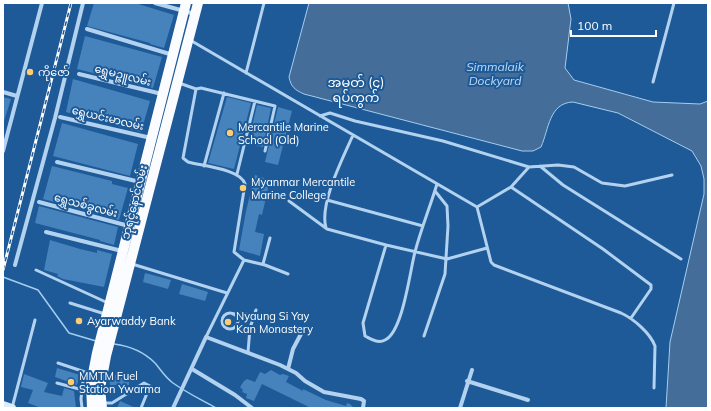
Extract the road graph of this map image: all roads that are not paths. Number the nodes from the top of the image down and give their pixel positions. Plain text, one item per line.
1 (42, 3) edge
2 (83, 3) edge
3 (155, 3) edge
4 (198, 3) edge
5 (264, 3) edge
6 (674, 3) edge
7 (185, 7) edge
8 (195, 14) junction
9 (87, 30) dead end
10 (177, 36) junction
11 (188, 39) junction
12 (173, 56) junction
13 (246, 73) junction
14 (79, 74) dead end
15 (653, 82) dead end
16 (178, 83) junction
17 (196, 89) junction
18 (3, 92) edge
19 (224, 93) junction
20 (162, 94) junction
21 (17, 96) junction
22 (255, 101) junction
23 (320, 116) junction
24 (60, 117) dead end
25 (353, 135) junction
26 (151, 138) junction
27 (3, 151) edge
28 (265, 151) dead end
29 (57, 162) dead end
30 (204, 166) junction
31 (529, 166) junction
32 (540, 166) junction
33 (237, 174) junction
34 (672, 175) dead end
35 (139, 182) junction
36 (437, 184) junction
37 (150, 185) junction
38 (511, 187) junction
39 (434, 192) junction
40 (328, 200) junction
41 (289, 201) dead end
42 (39, 202) dead end
43 (477, 207) junction
44 (128, 226) junction
45 (423, 226) junction
46 (139, 228) junction
47 (327, 229) junction
48 (46, 232) dead end
49 (270, 238) dead end
50 (386, 246) junction
51 (487, 248) junction
52 (122, 251) junction
53 (415, 252) junction
54 (132, 258) junction
55 (447, 259) junction
56 (681, 259) dead end
57 (244, 260) junction
58 (263, 264) junction
59 (15, 265) dead end
60 (36, 270) dead end
61 (288, 274) dead end
62 (228, 293) junction
63 (70, 302) dead end
64 (109, 304) junction
65 (119, 307) junction
66 (256, 310) dead end
67 (233, 314) junction
68 (112, 316) junction
69 (253, 317) junction
70 (631, 318) junction
71 (35, 320) dead end
72 (302, 332) dead end
73 (424, 336) dead end
74 (206, 337) junction
75 (248, 352) junction
76 (58, 363) dead end
77 (192, 369) junction
78 (288, 369) junction
79 (472, 370) dead end
80 (93, 374) junction
81 (467, 381) junction
82 (57, 383) dead end
83 (654, 388) dead end
84 (91, 400) edge
85 (528, 400) dead end
86 (3, 405) edge
87 (12, 408) edge
88 (82, 408) edge
89 (141, 408) edge
90 (173, 408) edge
91 (252, 408) edge
92 (363, 408) edge
93 (460, 408) edge

1 - 21 street
2 - 59 street
3 - 7 street
4 - 8 main road, ဘုရင့်နောင်လမ်း
5 - 13 lane
6 - 15 lane
7 - 8 street
7 - 10 main road, ဘုရင့်နောင်လမ်း
8 - 11 main road, ဘုရင့်နောင်လမ်း
9 - 12 street
10 - 11 street
10 - 12 main road, ဘုရင့်နောင်လမ်း
11 - 13 lane
11 - 16 main road, ဘုရင့်နောင်လမ်း
12 - 20 main road, ဘုရင့်နောင်လမ်း
13 - 23 lane
14 - 20 street, ရွှေမဉ္ဇူလမ်း
16 - 17 lane
16 - 37 main road, ဘုရင့်နောင်လမ်း
17 - 19 lane
17 - 30 lane
18 - 21 street
19 - 22 lane
19 - 30 lane
20 - 26 main road, ဘုရင့်နောင်လမ်း
21 - 27 street
22 - 28 lane
22 - 33 lane
23 - 25 lane
23 - 31 lane
24 - 26 street, ရွှေယင်းမာလမ်း
25 - 36 lane
25 - 40 lane
26 - 35 main road, ဘုရင့်နောင်လမ်း
29 - 35 street
30 - 33 lane
31 - 32 lane
31 - 38 lane
32 - 34 lane
32 - 56 lane
33 - 57 lane
35 - 37 street
35 - 44 main road, ဘုရင့်နောင်လမ်း
36 - 39 lane
36 - 43 lane
37 - 46 main road, ဘုရင့်နောင်လမ်း
38 - 43 lane
38 - 70 lane
39 - 45 lane
39 - 55 lane
40 - 45 lane
40 - 47 lane
41 - 47 lane
42 - 44 street, ရွှေသစ်ခွလမ်း
43 - 51 lane
44 - 46 street, ရွှေသစ်ခွလမ်း
44 - 52 main road, ဘုရင့်နောင်လမ်း
45 - 53 lane
46 - 54 main road, ဘုရင့်နောင်လမ်း
47 - 50 lane
48 - 52 street
49 - 58 lane
50 - 53 lane
50 - 53 lane
51 - 55 lane
51 - 70 lane
52 - 54 street
52 - 64 main road, ဘုရင့်နောင်လမ်း
53 - 55 lane
54 - 62 lane
54 - 65 main road, ဘုရင့်နောင်လမ်း
55 - 73 lane
57 - 58 lane
57 - 62 lane
58 - 61 lane
60 - 64 lane
62 - 74 lane
63 - 68 lane
64 - 65 lane
64 - 68 main road, ဘုရင့်နောင်လမ်း
65 - 68 main road, ဘုရင့်နောင်လမ်း
66 - 69 lane
67 - 67 lane
67 - 69 lane
68 - 80 main road, ဘုရင့်နောင်လမ်း
69 - 75 lane
70 - 83 lane
71 - 87 lane
72 - 78 street
74 - 75 street
74 - 77 street
75 - 78 street
76 - 80 lane
77 - 90 street
77 - 91 street
78 - 92 street
79 - 81 street
80 - 84 main road, ဘုရင့်နောင်လမ်း
80 - 84 main road, ဘုရင့်နောင်လမ်း
81 - 85 street
81 - 93 street
82 - 84 lane
84 - 88 lane
84 - 89 lane
86 - 87 main road

